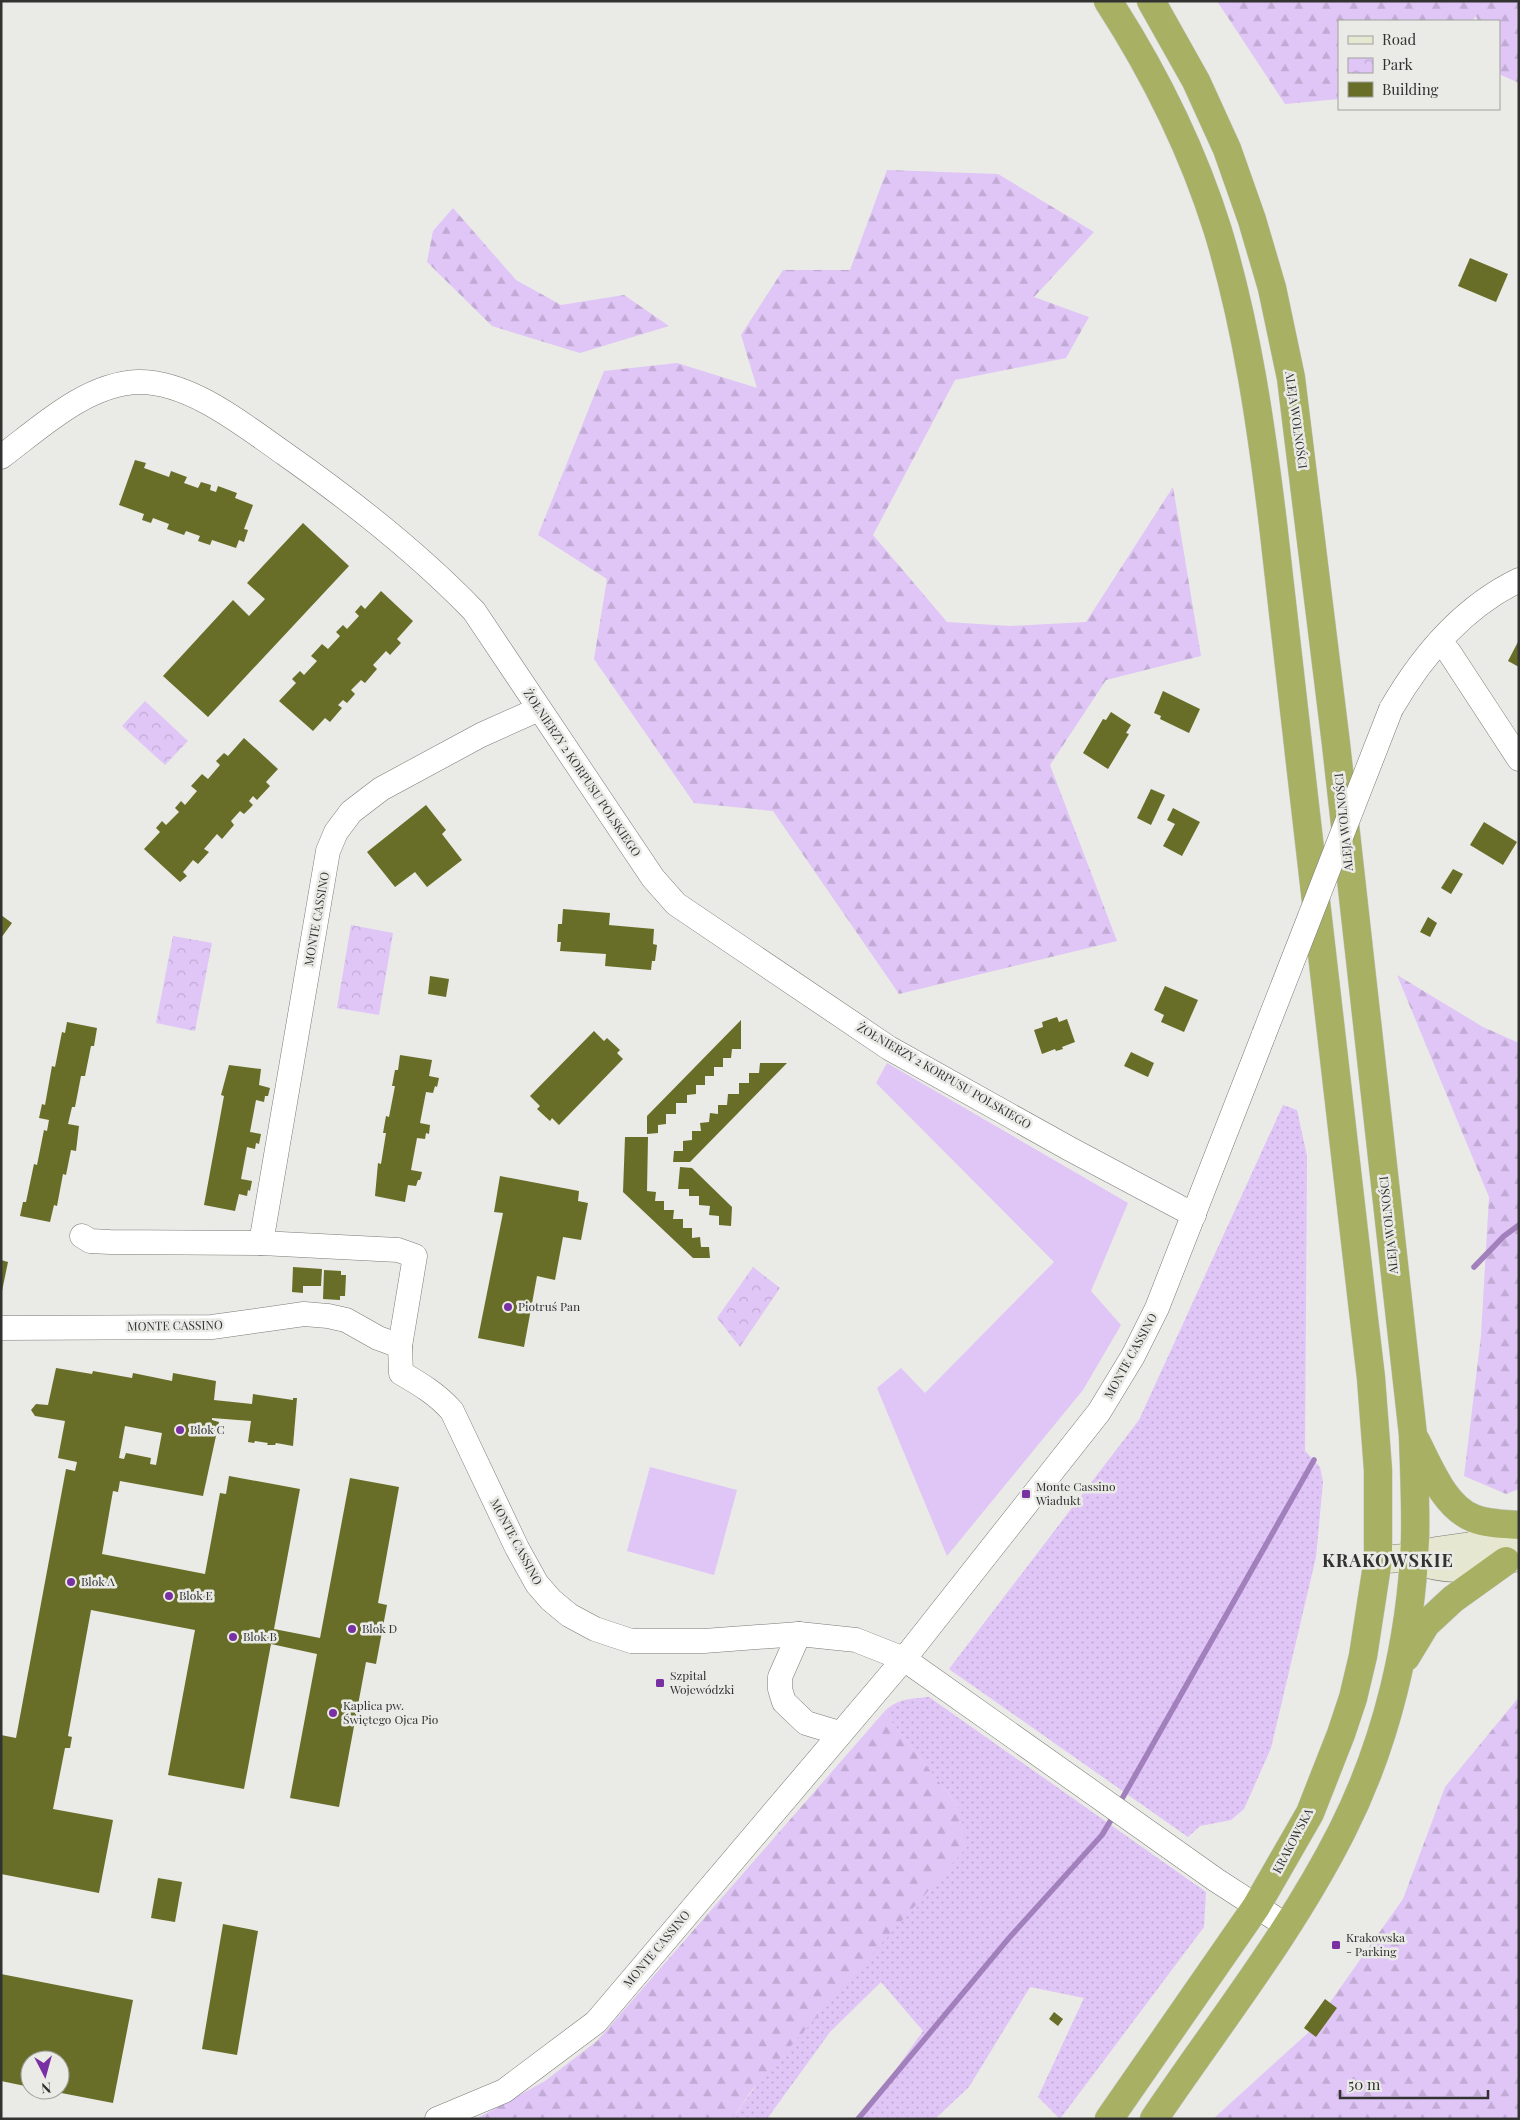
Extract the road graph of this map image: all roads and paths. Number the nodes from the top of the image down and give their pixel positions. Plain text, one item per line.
1 (1108, 1) edge
2 (1151, 1) edge
3 (1, 457) edge
4 (1519, 580) edge
5 (1439, 642) junction
6 (539, 709) junction
7 (1519, 758) edge
8 (1194, 1215) junction
9 (82, 1236) dead end
10 (261, 1243) junction
11 (1, 1328) edge
12 (400, 1346) junction
13 (1413, 1435) junction
14 (1519, 1526) edge
15 (1414, 1558) junction
16 (1378, 1559) junction
17 (1512, 1559) edge
18 (799, 1634) junction
19 (904, 1659) junction
20 (1399, 1669) junction
21 (840, 1733) junction
22 (1256, 1906) junction
23 (1287, 1926) junction
24 (437, 2119) edge
25 (1110, 2119) edge
26 (1154, 2119) edge

1 - 16 highway
2 - 13 highway, ALEJA WOLNOŚCI
3 - 6 street, ŻOŁNIERZY 2 KORPUSU POLSKIEGO
4 - 5 street
5 - 7 street
5 - 8 street, MONTE CASSINO, bridge
6 - 8 street, ŻOŁNIERZY 2 KORPUSU POLSKIEGO
6 - 10 street, MONTE CASSINO
8 - 19 street, MONTE CASSINO
9 - 10 street, MONTE CASSINO
10 - 12 street, MONTE CASSINO
11 - 12 street, MONTE CASSINO
12 - 18 street, MONTE CASSINO
13 - 14 highway
13 - 15 highway, ALEJA WOLNOŚCI
14 - 15 main road
15 - 16 main road
15 - 17 main road
15 - 20 highway, ALEJA WOLNOŚCI
16 - 22 highway, KRAKOWSKA
17 - 20 highway
18 - 19 street, MONTE CASSINO
18 - 21 street
19 - 21 street, MONTE CASSINO
19 - 22 street
20 - 23 highway
21 - 24 street, MONTE CASSINO
22 - 23 street
22 - 25 highway, KRAKOWSKA
23 - 26 highway

